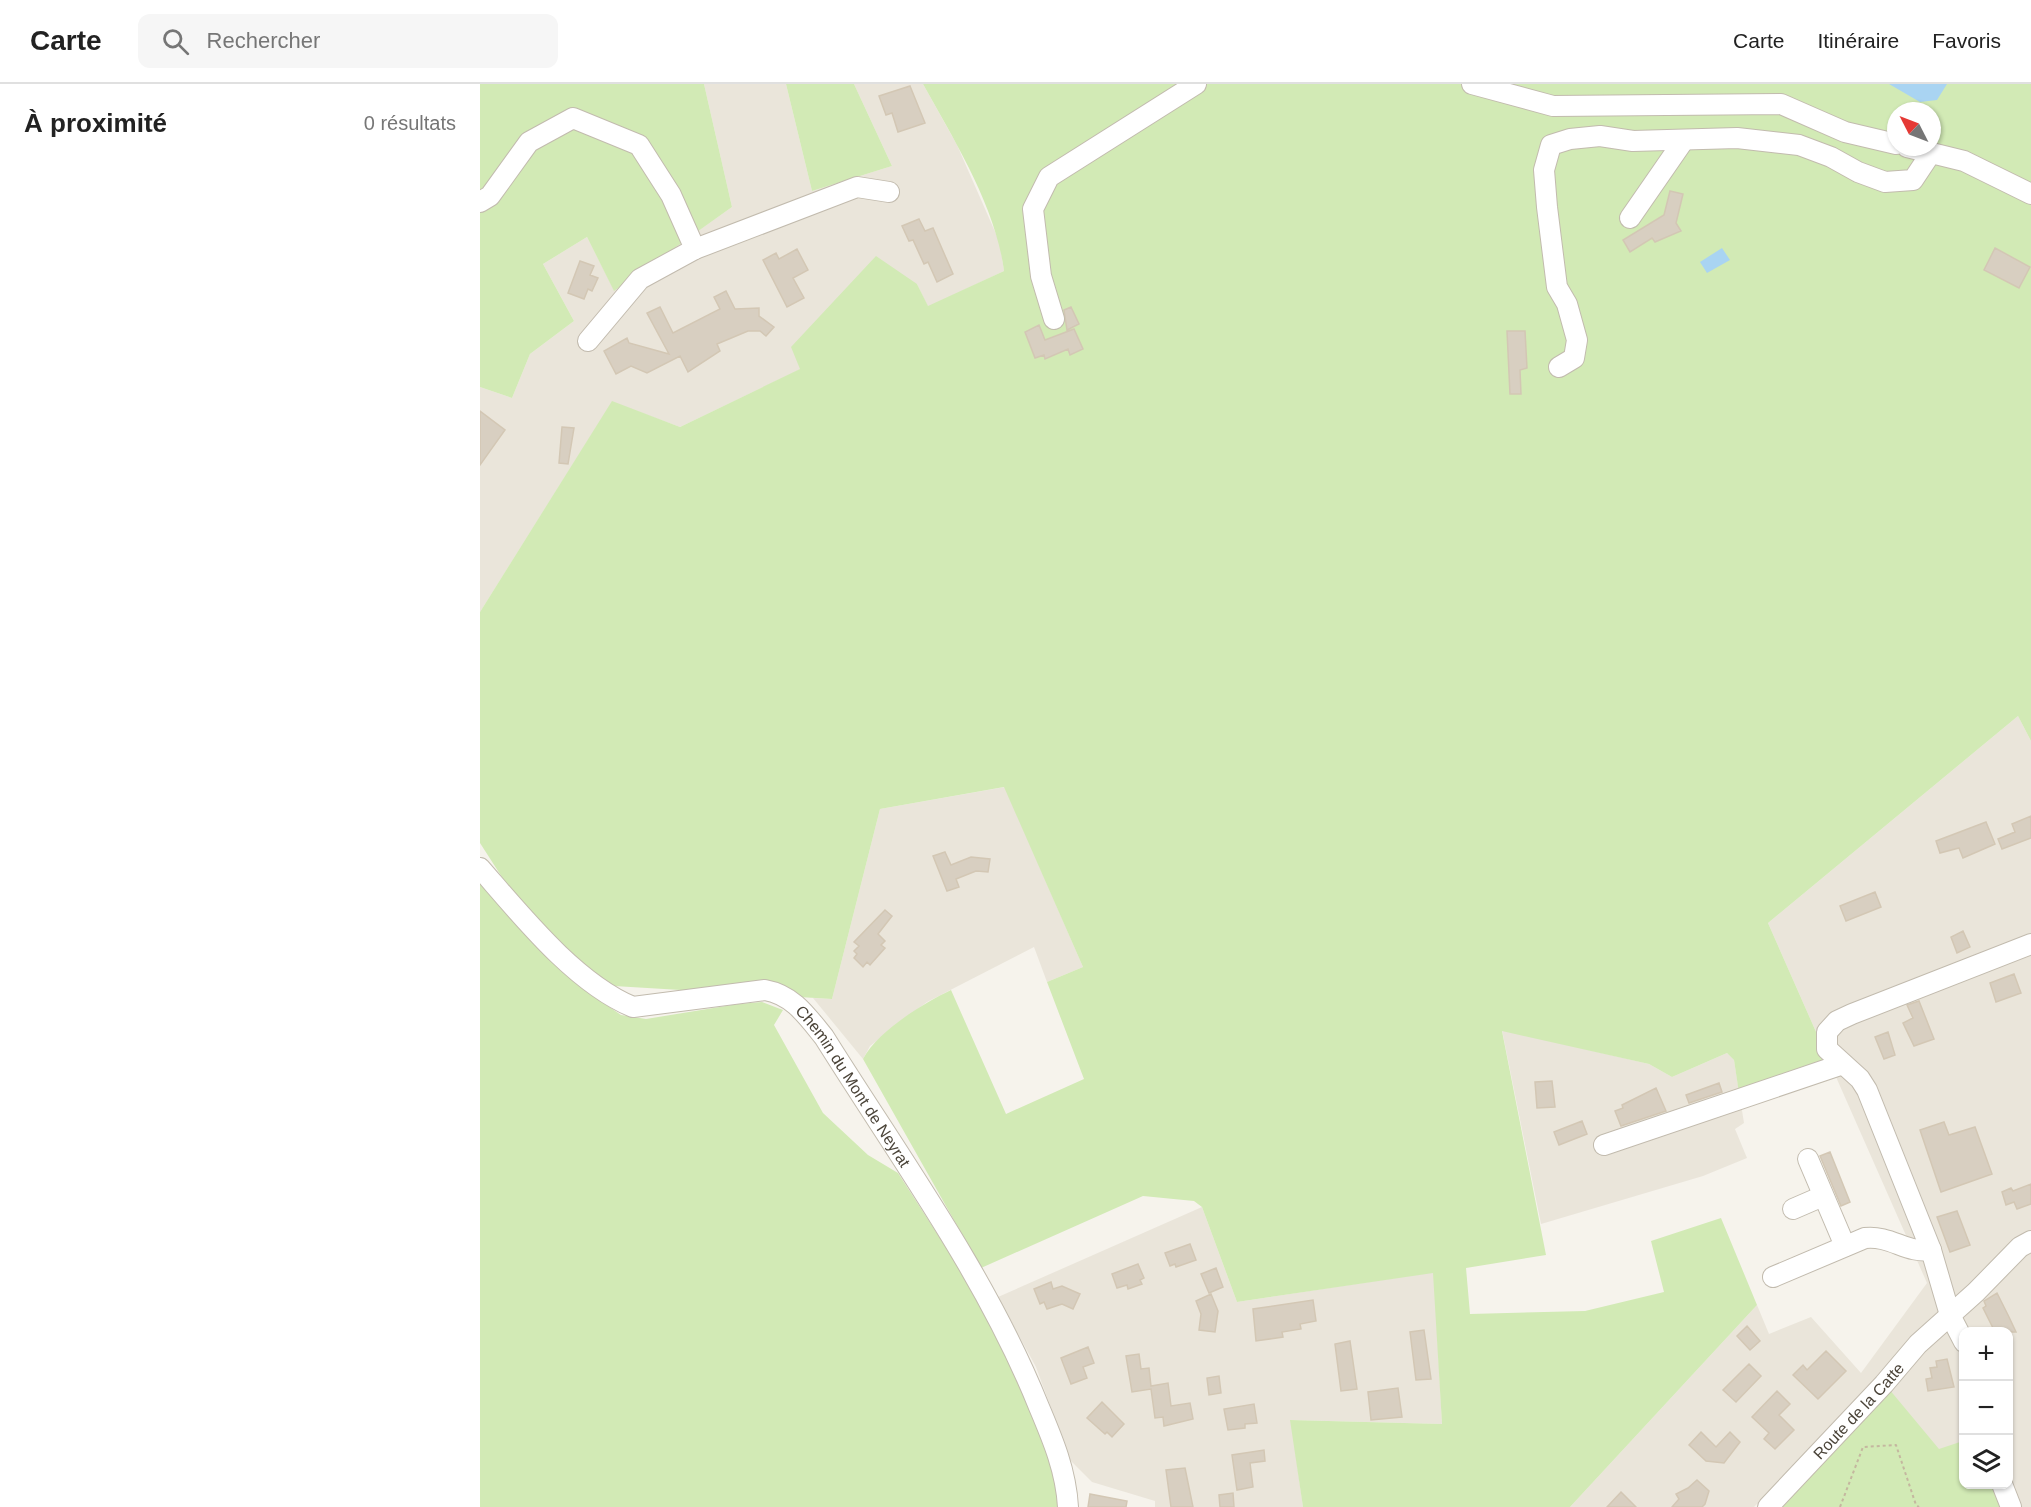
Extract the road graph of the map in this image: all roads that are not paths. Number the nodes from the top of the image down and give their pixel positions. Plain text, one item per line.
1 (1196, 84) edge
2 (1472, 84) edge
3 (1684, 140) junction
4 (1887, 142) edge
5 (1941, 155) edge
6 (1929, 156) edge
7 (889, 192) dead end
8 (2031, 194) edge
9 (480, 202) edge
10 (1630, 219) dead end
11 (695, 249) junction
12 (1054, 320) dead end
13 (588, 341) dead end
14 (1559, 367) dead end
15 (480, 868) edge
16 (2031, 944) edge
17 (1843, 1064) junction
18 (1604, 1145) dead end
19 (1808, 1159) dead end
20 (1824, 1196) junction
21 (1793, 1209) dead end
22 (2031, 1241) edge
23 (1845, 1246) junction
24 (1931, 1250) junction
25 (1773, 1277) dead end
26 (1950, 1315) junction
27 (1959, 1332) edge
28 (2004, 1489) edge
29 (1068, 1507) edge
30 (1768, 1507) edge
31 (2011, 1507) edge

1 - 12 street
2 - 4 street
3 - 6 street
3 - 10 street
3 - 14 street
5 - 8 street
7 - 11 street
9 - 11 street
11 - 13 street
15 - 29 street, Chemin du Mont de Neyrat
16 - 17 street
17 - 18 street
17 - 24 street
19 - 20 street
20 - 21 street
20 - 23 street
22 - 26 street, Route de la Catte
23 - 24 street
23 - 25 street
24 - 26 street
26 - 27 street
26 - 30 street, Route de la Catte
28 - 31 street

